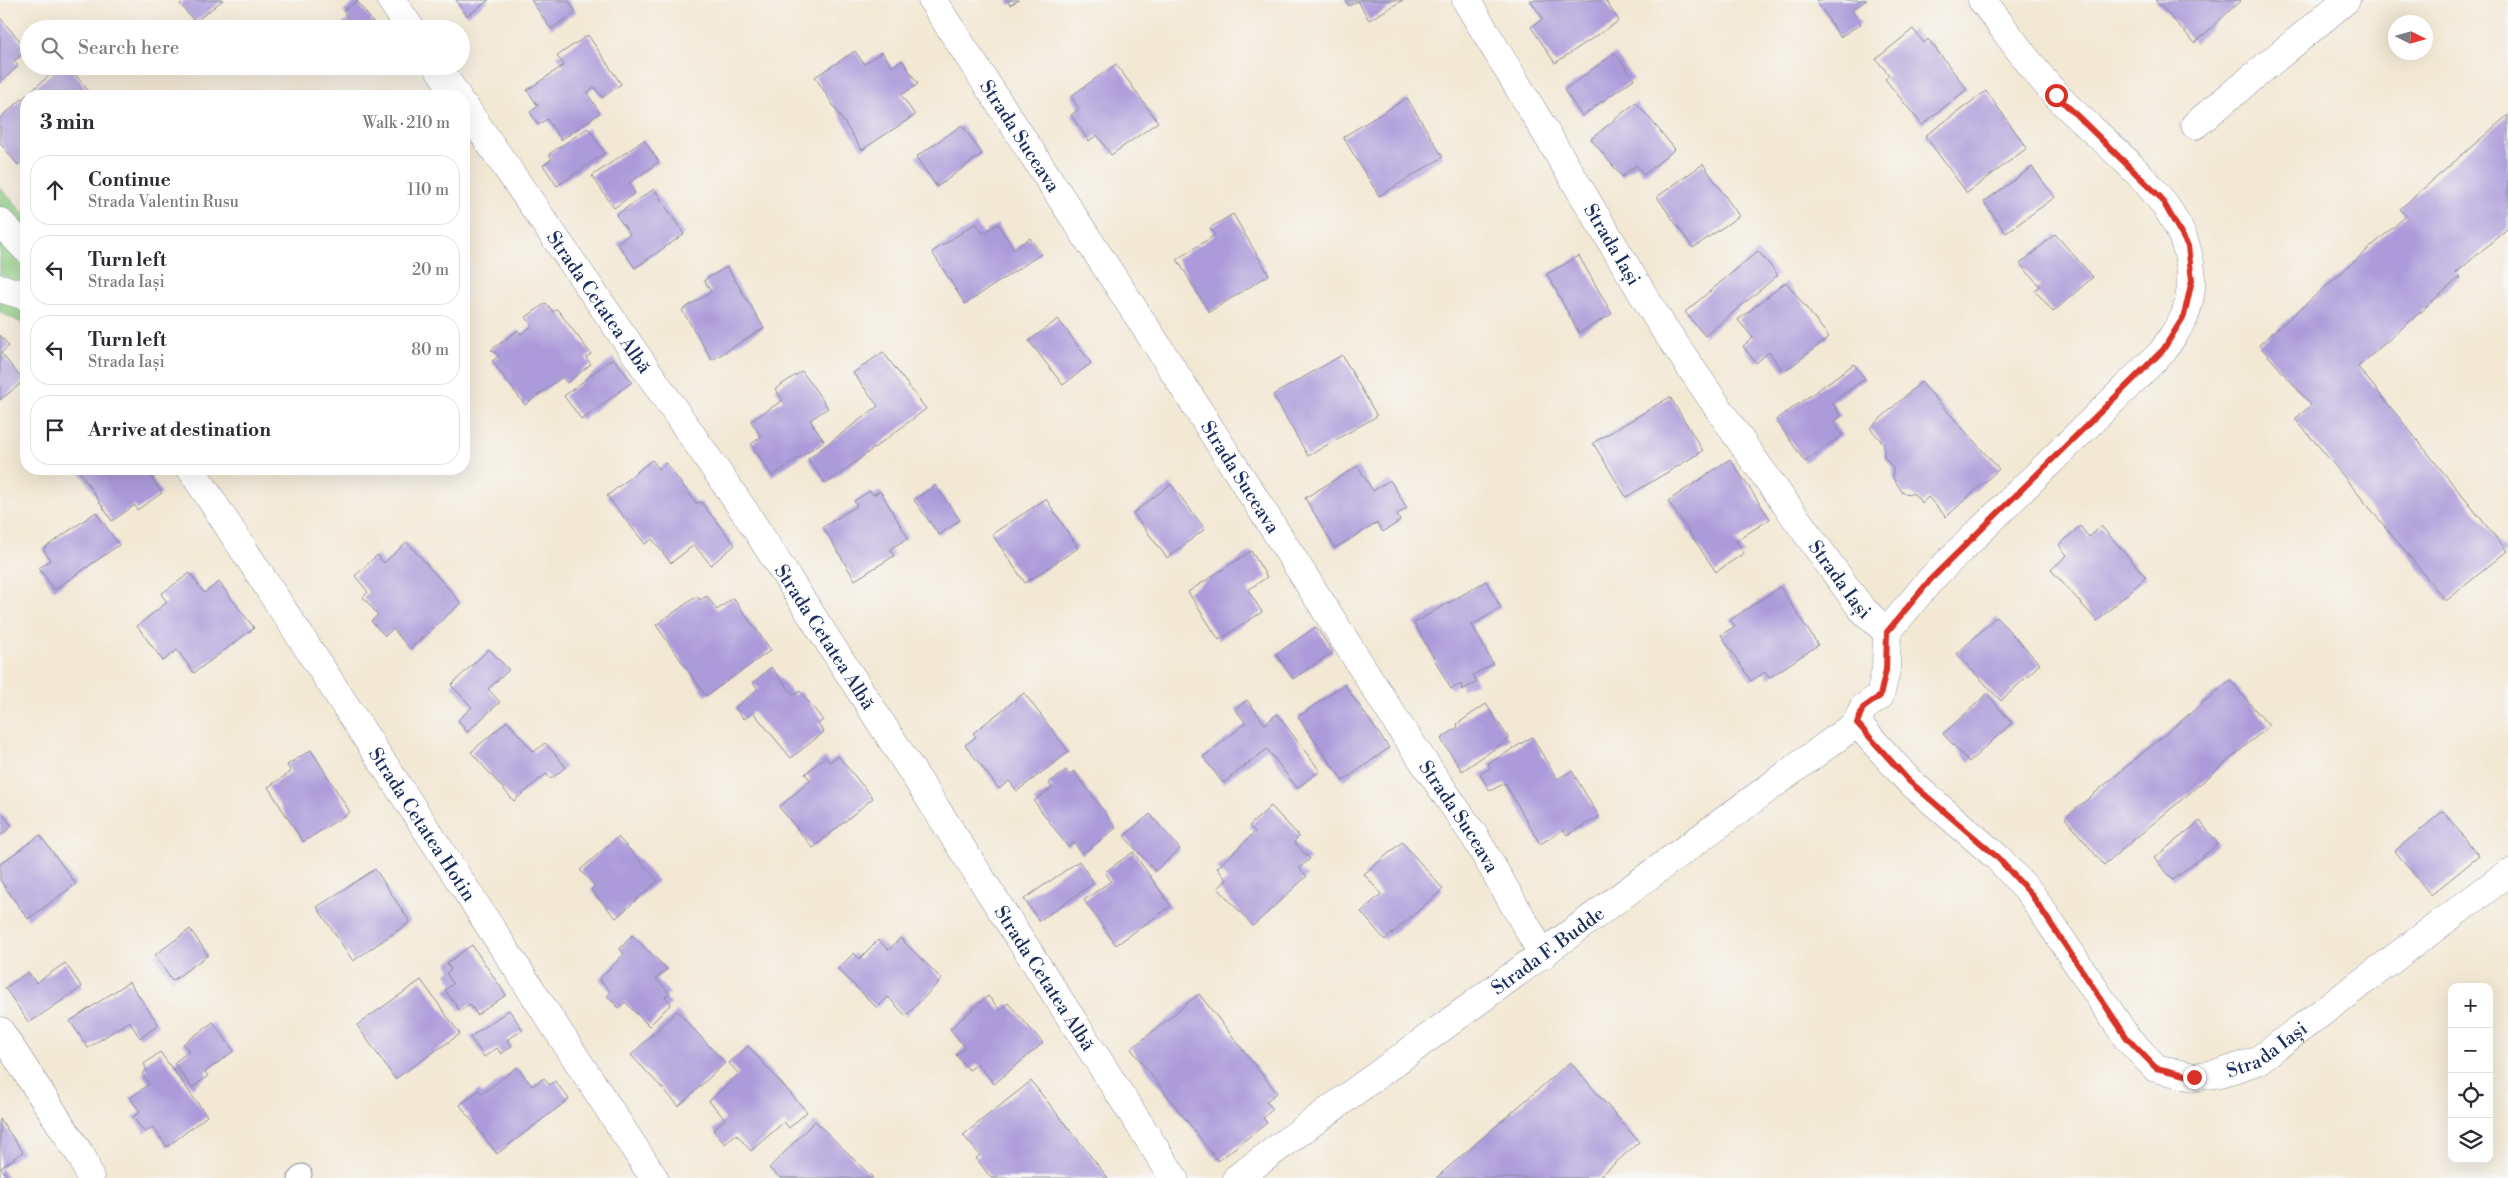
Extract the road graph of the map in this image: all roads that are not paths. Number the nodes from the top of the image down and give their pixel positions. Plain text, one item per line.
1 (391, 0) edge
2 (932, 0) edge
3 (1466, 0) edge
4 (1982, 0) edge
5 (2346, 0) edge
6 (405, 20) edge
7 (443, 75) edge
8 (453, 90) edge
9 (470, 115) edge
10 (2196, 125) dead end
11 (0, 222) edge
12 (20, 243) edge
13 (0, 288) edge
14 (20, 294) edge
15 (195, 475) edge
16 (1887, 632) junction
17 (1857, 723) junction
18 (2508, 873) edge
19 (1543, 956) junction
20 (0, 1031) edge
21 (90, 1178) edge
22 (654, 1178) edge
23 (1174, 1178) edge
24 (1237, 1178) edge

1 - 6 street
2 - 19 street, Strada Suceava
3 - 16 street, Strada Iași
4 - 16 street
5 - 10 street
7 - 8 street
9 - 23 street, Strada Cetatea Albă
11 - 12 street
13 - 14 street
15 - 22 street, Strada Cetatea Hotin
16 - 17 street, Strada Iași
17 - 18 street, Strada Iași
17 - 19 street, Strada F. Budde
19 - 24 street, Strada F. Budde
20 - 21 street

